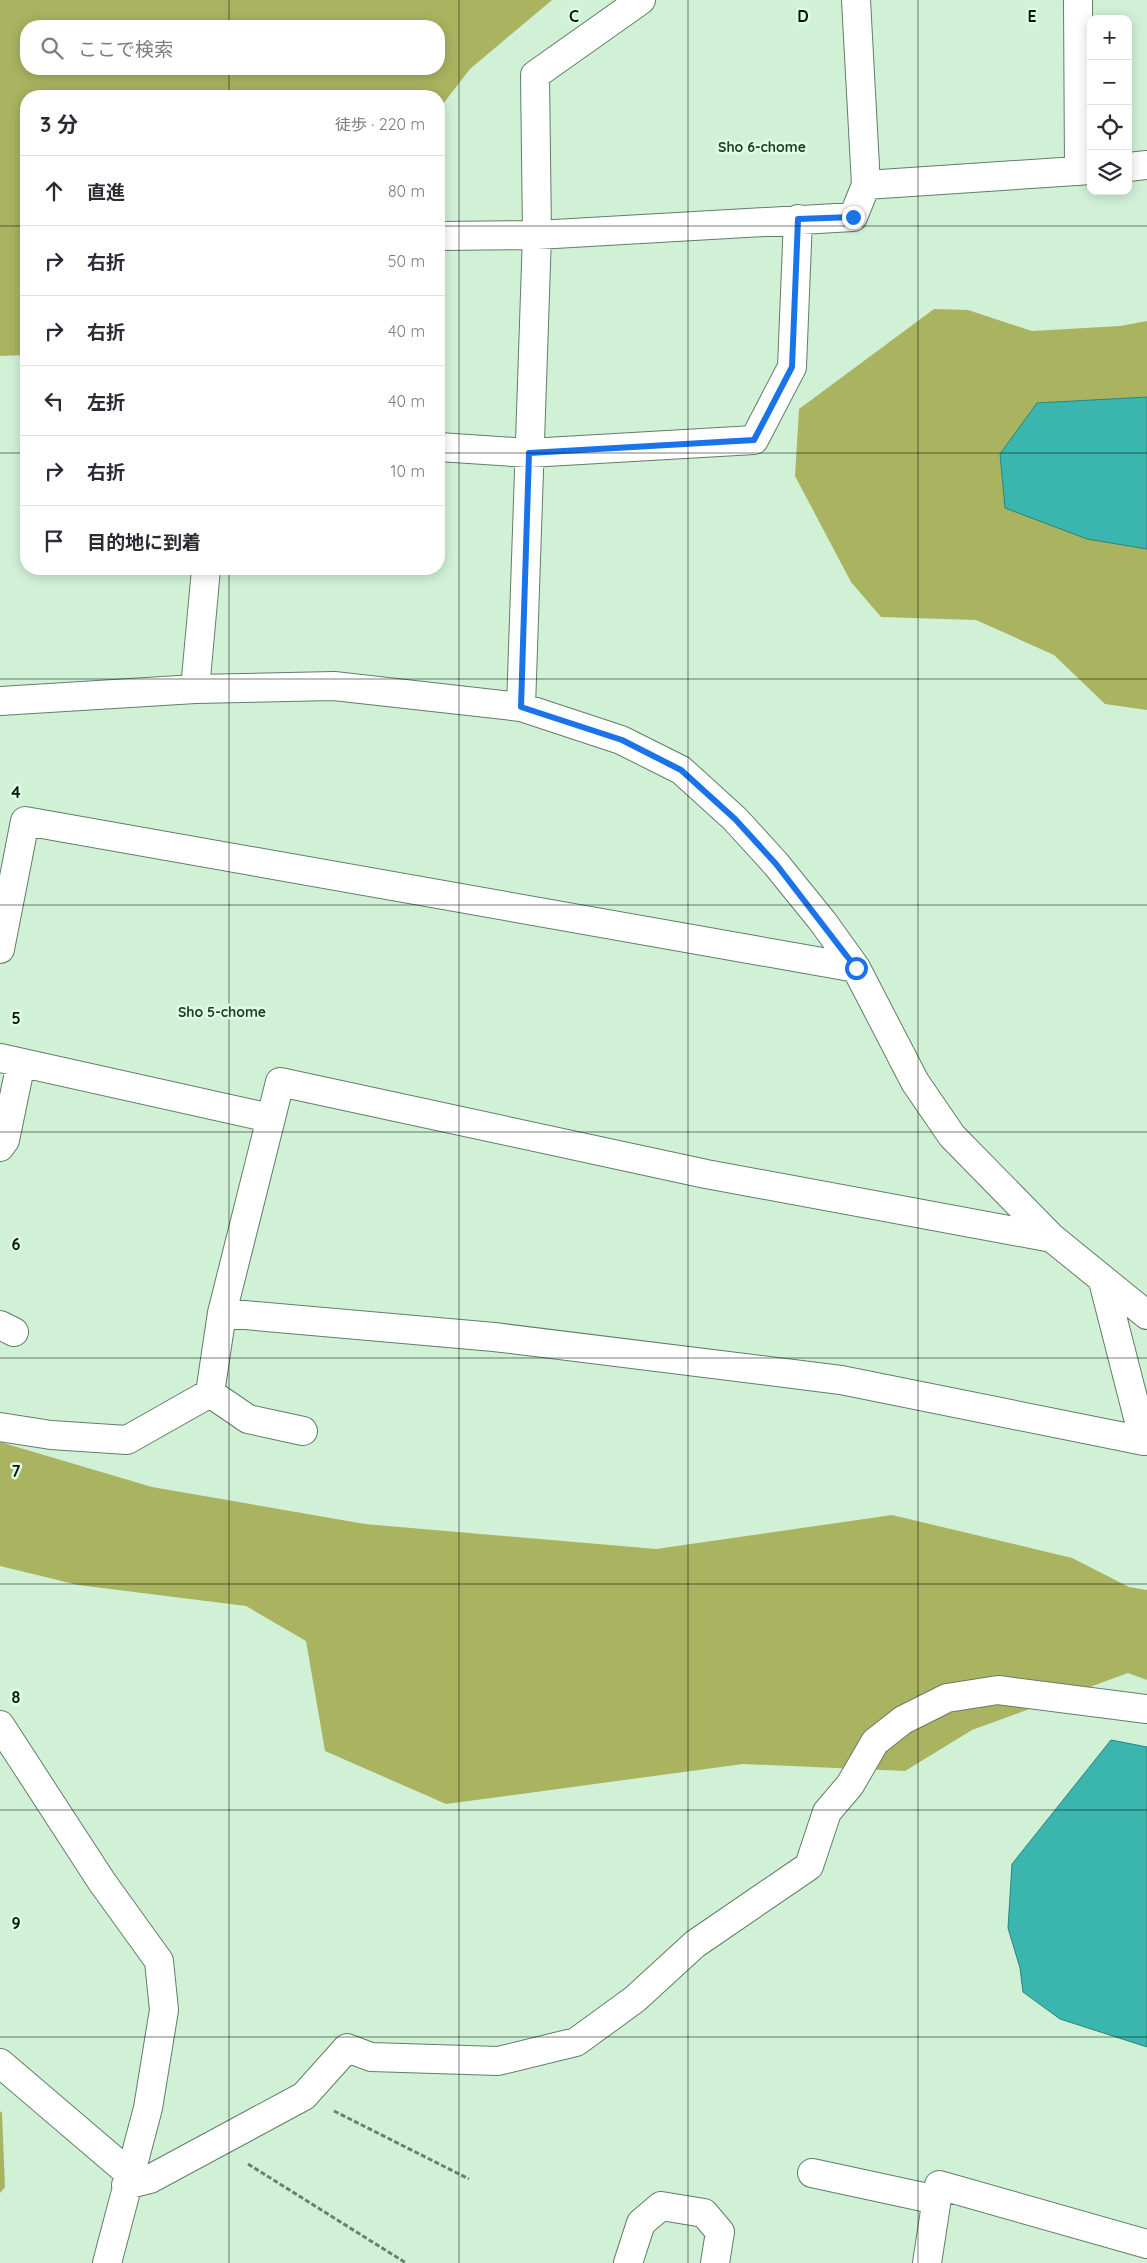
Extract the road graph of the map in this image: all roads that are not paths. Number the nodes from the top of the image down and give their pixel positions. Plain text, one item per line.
1 (641, 0) edge
2 (856, 0) edge
3 (1078, 0) edge
4 (1147, 165) edge
5 (1132, 167) edge
6 (1085, 170) edge
7 (866, 185) junction
8 (798, 219) junction
9 (537, 235) junction
10 (445, 236) edge
11 (445, 447) edge
12 (529, 453) junction
13 (205, 575) edge
14 (195, 689) junction
15 (0, 701) edge
16 (521, 707) junction
17 (0, 949) edge
18 (856, 968) junction
19 (11, 1060) edge
20 (270, 1118) junction
21 (0, 1147) edge
22 (1052, 1238) junction
23 (1103, 1281) junction
24 (222, 1313) junction
25 (1147, 1315) edge
26 (210, 1393) junction
27 (0, 1427) edge
28 (304, 1431) dead end
29 (1147, 1709) edge
30 (0, 1725) edge
31 (0, 2063) edge
32 (812, 2173) dead end
33 (128, 2179) junction
34 (937, 2200) junction
35 (1147, 2244) edge
36 (107, 2263) edge
37 (628, 2263) edge
38 (715, 2263) edge
39 (927, 2263) edge

1 - 9 street
2 - 7 street
3 - 6 street
4 - 5 street
6 - 7 street
7 - 8 street
8 - 9 street
8 - 12 street
9 - 10 street
9 - 12 street
11 - 12 street
12 - 16 street
13 - 14 street
14 - 15 street
14 - 16 street
16 - 18 street
17 - 18 street
18 - 22 street
19 - 20 street
19 - 21 street
20 - 22 street
20 - 24 street
22 - 23 street
23 - 24 street
23 - 25 street
24 - 26 street
26 - 27 street
26 - 28 street
29 - 33 street
30 - 33 street
31 - 33 street
32 - 34 street
33 - 36 street
34 - 35 street
34 - 39 street
37 - 38 street

